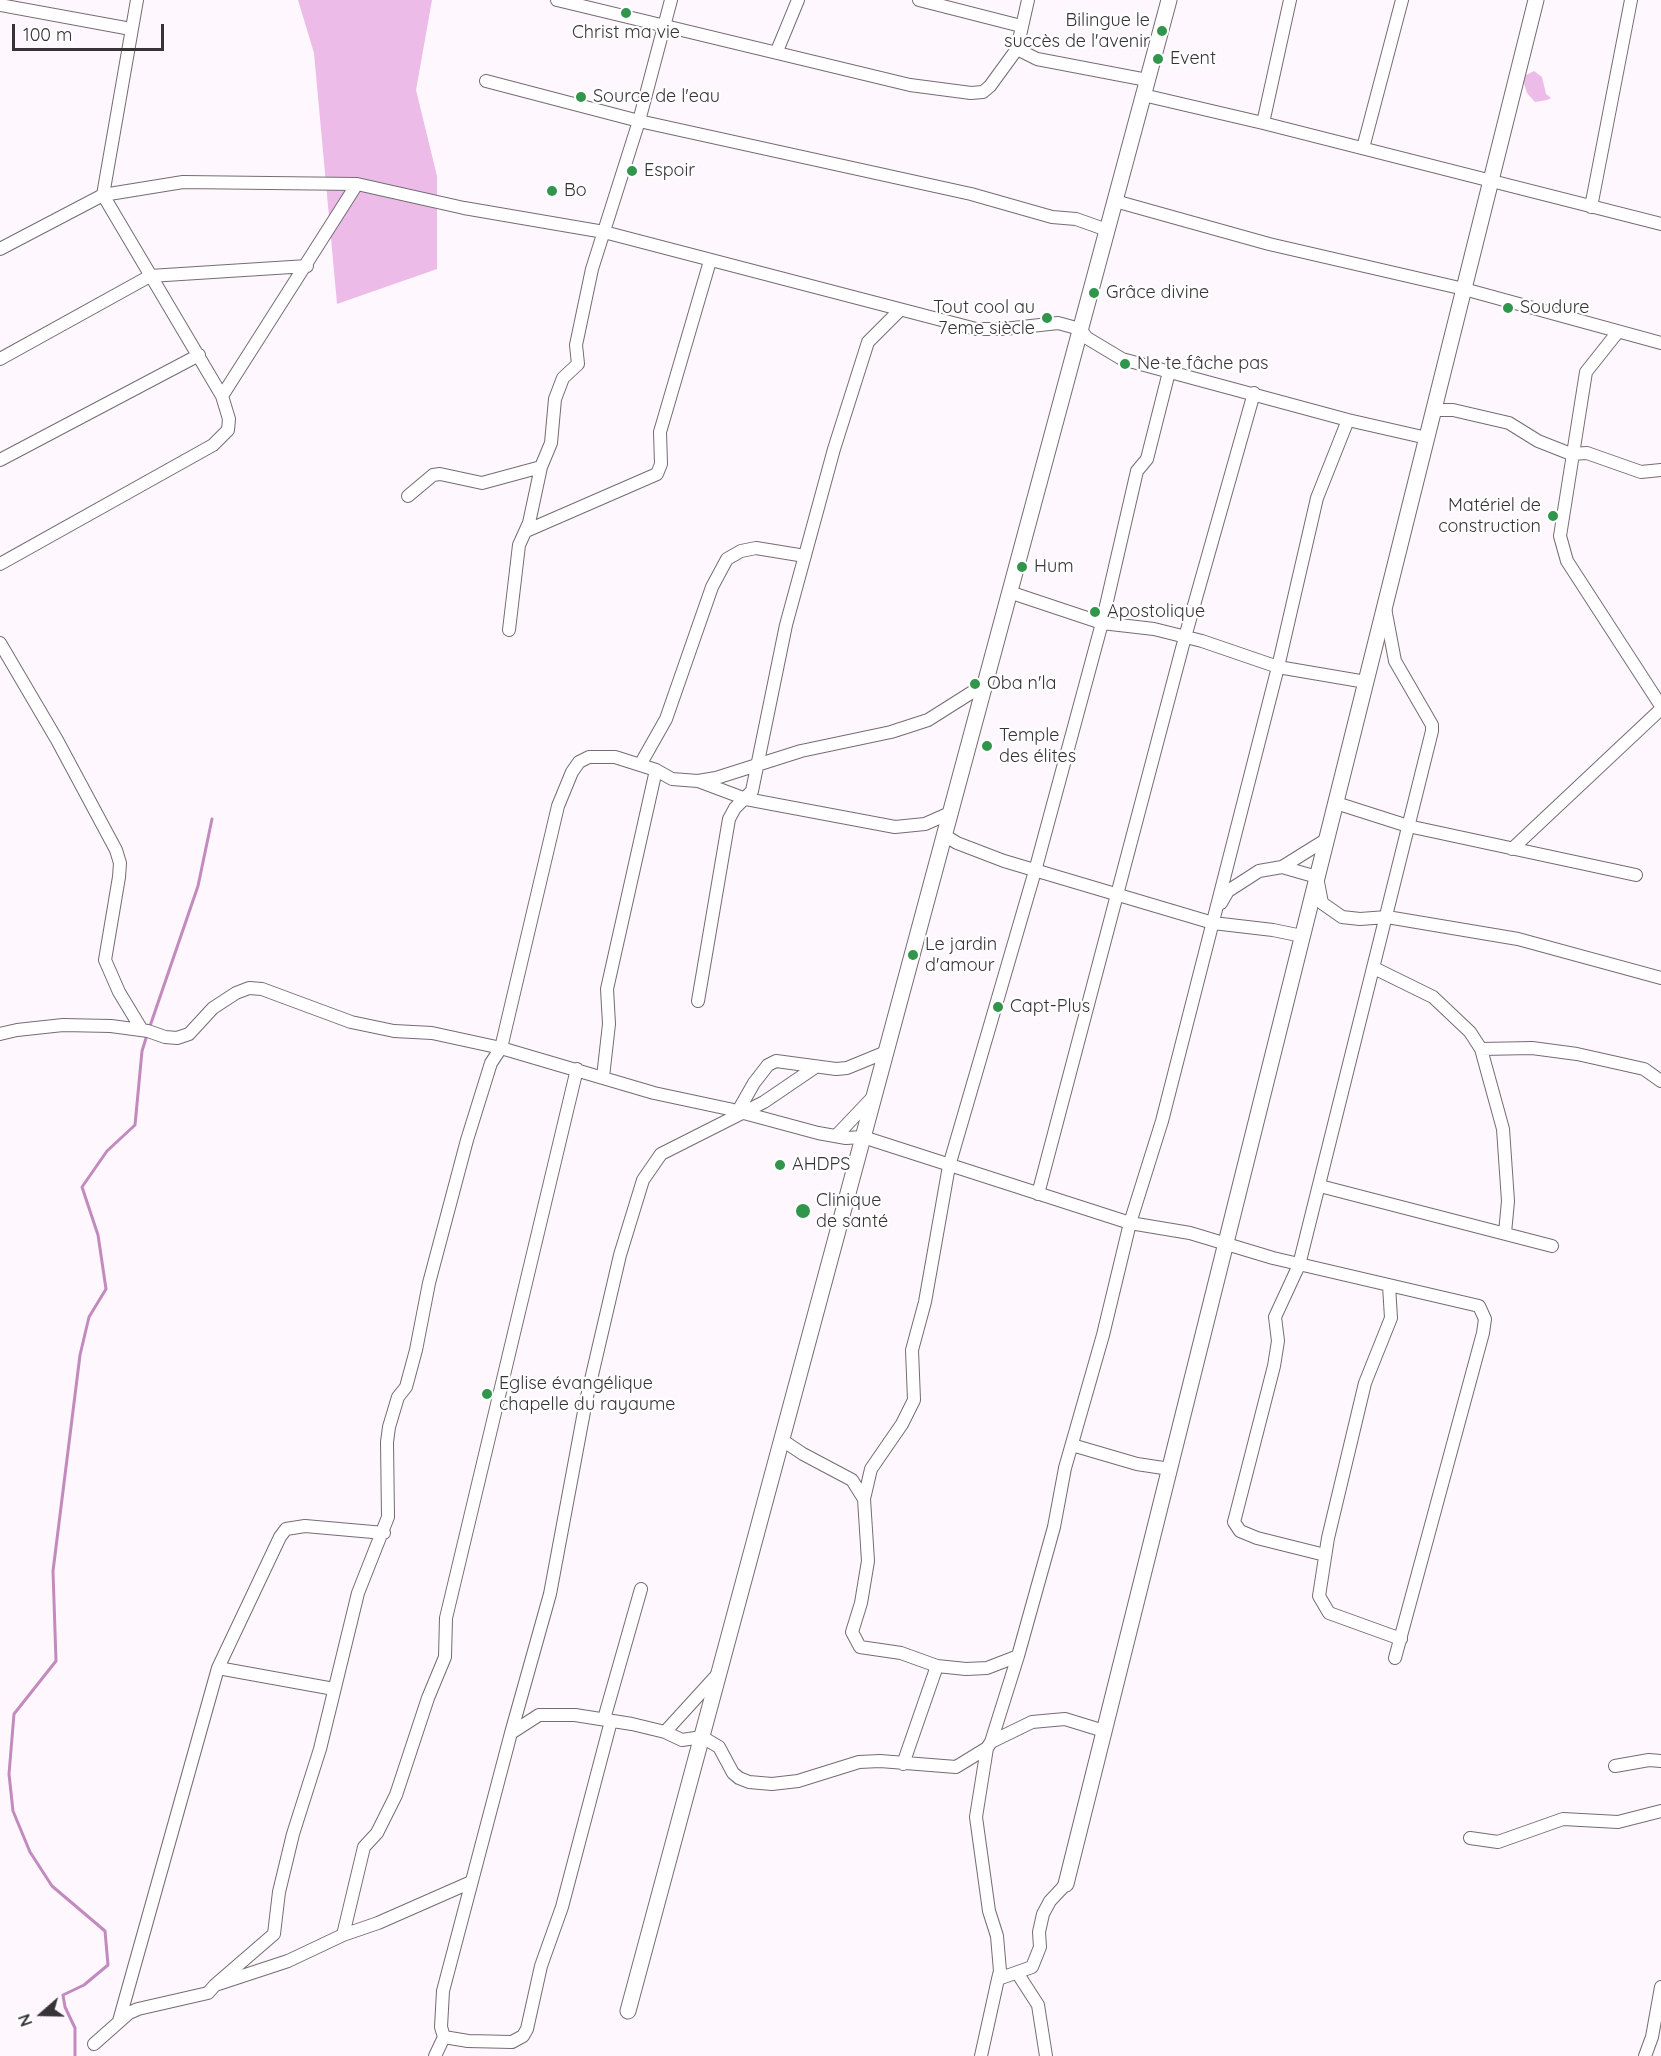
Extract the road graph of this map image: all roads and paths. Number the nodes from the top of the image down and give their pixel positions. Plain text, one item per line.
1 (137, 0) edge
2 (556, 0) edge
3 (671, 0) edge
4 (798, 0) edge
5 (919, 0) edge
6 (1028, 0) edge
7 (1169, 0) edge
8 (1290, 0) edge
9 (1402, 0) edge
10 (1536, 0) edge
11 (1631, 0) edge
12 (0, 5) edge
13 (1021, 26) junction
14 (663, 27) junction
15 (131, 30) junction
16 (1017, 49) junction
17 (777, 51) junction
18 (486, 81) dead end
19 (1145, 87) junction
20 (639, 121) junction
21 (1263, 123) junction
22 (1364, 148) junction
23 (1491, 181) junction
24 (357, 184) junction
25 (103, 195) junction
26 (1114, 201) junction
27 (1591, 207) junction
28 (1661, 224) edge
29 (1107, 230) junction
30 (604, 232) junction
31 (0, 249) edge
32 (710, 261) junction
33 (307, 266) junction
34 (150, 276) junction
35 (1464, 289) junction
36 (900, 310) junction
37 (1080, 329) junction
38 (1617, 333) junction
39 (1661, 343) edge
40 (199, 355) junction
41 (0, 359) edge
42 (1169, 372) junction
43 (1235, 389) junction
44 (1254, 393) junction
45 (222, 396) junction
46 (1434, 410) junction
47 (1247, 415) junction
48 (1348, 420) junction
49 (1427, 438) junction
50 (1571, 454) junction
51 (0, 460) edge
52 (541, 468) junction
53 (1661, 470) edge
54 (408, 496) dead end
55 (526, 531) junction
56 (804, 556) junction
57 (0, 564) edge
58 (1010, 592) junction
59 (1385, 606) junction
60 (1102, 623) junction
61 (509, 630) dead end
62 (1185, 637) junction
63 (0, 643) edge
64 (1375, 645) junction
65 (1395, 661) junction
66 (1278, 667) junction
67 (1366, 682) junction
68 (985, 684) junction
69 (1661, 708) edge
70 (759, 763) junction
71 (640, 765) junction
72 (656, 771) junction
73 (698, 781) junction
74 (746, 799) junction
75 (1336, 803) junction
76 (950, 813) junction
77 (1408, 826) junction
78 (944, 835) junction
79 (1327, 839) junction
80 (1512, 849) junction
81 (1282, 867) junction
82 (1035, 871) junction
83 (1636, 875) dead end
84 (1317, 877) junction
85 (1118, 895) junction
86 (1387, 916) junction
87 (1214, 917) junction
88 (1302, 936) junction
89 (1374, 968) junction
90 (1661, 978) edge
91 (698, 1001) dead end
92 (142, 1030) junction
93 (0, 1034) edge
94 (501, 1048) junction
95 (1481, 1049) junction
96 (886, 1052) junction
97 (814, 1068) junction
98 (576, 1069) junction
99 (603, 1077) junction
100 (1661, 1081) edge
101 (874, 1095) junction
102 (741, 1112) junction
103 (836, 1136) junction
104 (863, 1137) junction
105 (949, 1166) junction
106 (1320, 1185) junction
107 (1038, 1194) junction
108 (1130, 1223) junction
109 (1504, 1233) junction
110 (1226, 1243) junction
111 (1552, 1246) dead end
112 (1299, 1264) junction
113 (1389, 1286) junction
114 (782, 1440) junction
115 (1072, 1445) junction
116 (1170, 1469) junction
117 (864, 1499) junction
118 (384, 1533) junction
119 (1325, 1555) junction
120 (641, 1589) dead end
121 (1401, 1639) junction
122 (1018, 1656) junction
123 (1395, 1658) dead end
124 (937, 1666) junction
125 (218, 1668) junction
126 (720, 1672) junction
127 (334, 1689) junction
128 (607, 1720) junction
129 (1104, 1731) junction
130 (665, 1732) junction
131 (511, 1733) junction
132 (702, 1737) junction
133 (989, 1745) junction
134 (1661, 1761) edge
135 (903, 1764) junction
136 (1615, 1766) dead end
137 (1661, 1811) edge
138 (1470, 1838) dead end
139 (469, 1883) junction
140 (1066, 1884) joint
141 (344, 1935) junction
142 (1018, 1974) junction
143 (998, 1979) junction
144 (215, 1985) junction
145 (1661, 1987) edge
146 (628, 2011) dead end
147 (119, 2021) junction
148 (444, 2037) junction
149 (94, 2044) dead end
150 (435, 2056) edge
151 (981, 2056) edge
152 (1046, 2056) edge
153 (1645, 2056) edge

1 - 15 street
2 - 14 street
3 - 14 street
4 - 17 street
5 - 13 street
6 - 13 street
7 - 19 street
8 - 21 street
9 - 22 street
10 - 23 street
11 - 27 street
12 - 15 street
13 - 16 street
14 - 17 street
14 - 20 street
15 - 25 street
16 - 17 street
16 - 19 street
18 - 20 street
19 - 21 street
19 - 26 street
20 - 29 street
20 - 30 street
21 - 22 street
22 - 23 street
23 - 27 street
23 - 35 street
24 - 25 street
24 - 30 street
24 - 33 street
25 - 31 street
25 - 34 street
26 - 29 street
26 - 35 street
27 - 28 street
29 - 37 street
30 - 32 street
30 - 52 street
32 - 36 street
32 - 55 street
33 - 34 street
33 - 45 street
34 - 40 street
34 - 41 street
35 - 38 street
35 - 46 street
36 - 37 street
36 - 56 street
37 - 42 street
37 - 58 street
38 - 39 street
38 - 50 street
40 - 45 street
40 - 51 street
42 - 43 street
42 - 60 street
43 - 44 street
43 - 47 street
44 - 47 street
44 - 48 street
45 - 57 street
46 - 49 street
46 - 50 street
47 - 62 street
48 - 49 street
48 - 66 street
49 - 59 street
50 - 53 street
50 - 69 street
52 - 54 street
52 - 55 street
55 - 61 street
56 - 70 street
56 - 71 street
58 - 60 street
58 - 68 street
59 - 64 street
59 - 65 street
60 - 62 street
60 - 82 street
62 - 66 street
62 - 85 street
63 - 92 street
64 - 65 street
64 - 67 street
65 - 77 street
66 - 67 street
66 - 87 street
67 - 75 street
68 - 70 street
68 - 76 street
69 - 80 street
70 - 73 street
70 - 74 street
71 - 72 street
71 - 94 street
72 - 73 street
72 - 99 street
73 - 74 street
74 - 76 street
74 - 91 street
75 - 77 street
75 - 79 street
76 - 78 street
77 - 80 street
77 - 86 street
78 - 82 street
78 - 96 street
79 - 81 street
79 - 84 street
80 - 83 street
81 - 84 street
81 - 87 street
82 - 85 street
82 - 105 street
84 - 86 street
84 - 88 street
85 - 87 street
85 - 107 street
86 - 89 street
86 - 90 street
87 - 88 street
87 - 108 street
88 - 110 street
89 - 95 street
89 - 106 street
92 - 93 street
92 - 94 street
94 - 98 street
94 - 118 street
95 - 100 street
95 - 109 street
96 - 97 street
96 - 101 street
97 - 102 street
97 - 102 street
98 - 99 street
98 - 141 street
99 - 102 street
101 - 103 street
101 - 104 street
102 - 103 street
102 - 131 street
103 - 104 street
104 - 105 street
104 - 114 street
105 - 107 street
105 - 117 street
106 - 109 street
106 - 112 street
107 - 108 street
108 - 110 street
108 - 115 street
109 - 111 street
110 - 112 street
110 - 116 street
112 - 113 street
112 - 119 street
113 - 119 street
113 - 121 street
114 - 117 street
114 - 126 street
115 - 116 street
115 - 122 street
116 - 129 street
117 - 124 street
118 - 125 street
118 - 127 street
119 - 121 street
120 - 128 street
121 - 123 street
122 - 124 street
122 - 133 street
124 - 135 street
125 - 127 street
125 - 147 street
126 - 130 street
126 - 132 street
127 - 144 street
128 - 130 street
128 - 131 street
128 - 148 street
129 - 133 street
129 - 140 street
130 - 132 street
131 - 139 street
132 - 135 street
132 - 146 street
133 - 135 street
133 - 143 street
134 - 136 street
137 - 138 street
139 - 141 street
139 - 148 street
140 - 142 street
141 - 144 street
142 - 143 street
142 - 152 street
143 - 151 street
144 - 147 street
145 - 153 street
147 - 149 street
148 - 150 street

